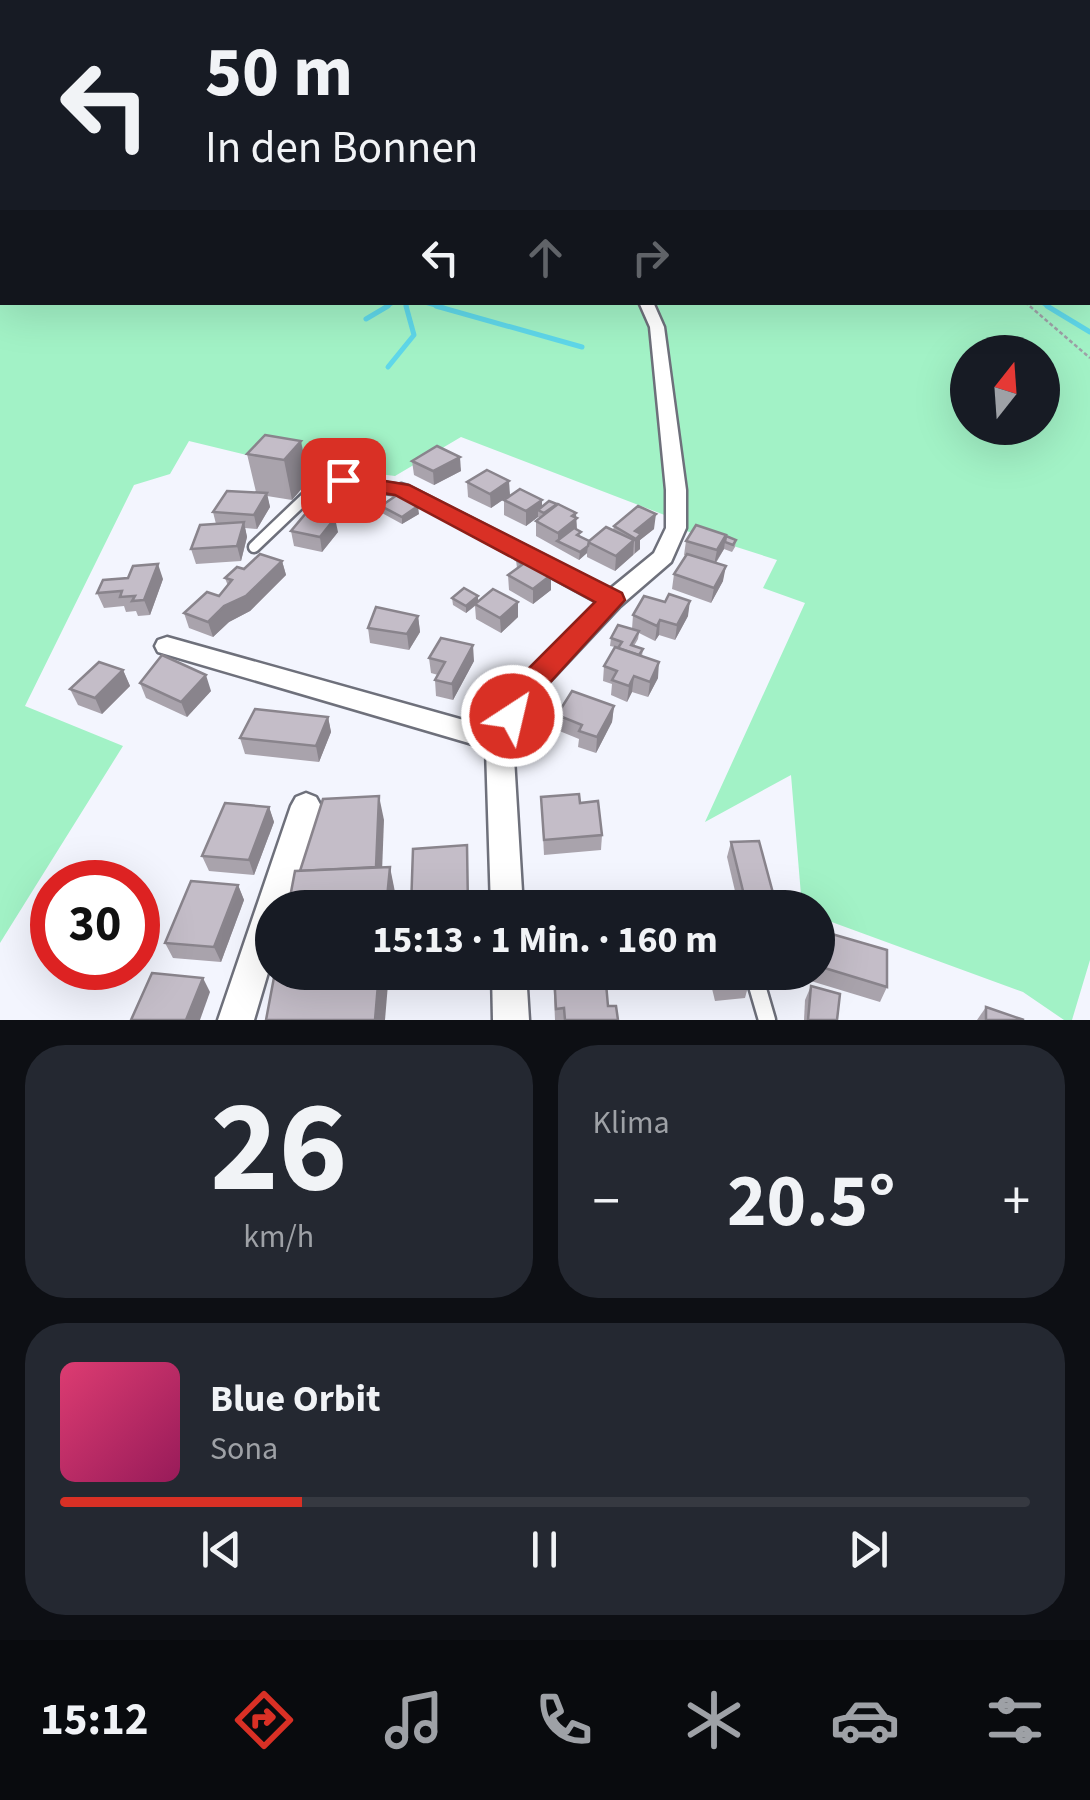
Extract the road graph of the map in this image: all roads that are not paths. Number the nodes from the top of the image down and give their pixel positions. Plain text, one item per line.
1 (647, 305) edge
2 (401, 490) joint
3 (254, 546) dead end
4 (612, 600) junction
5 (167, 646) dead end
6 (499, 740) junction
7 (306, 806) dead end
8 (279, 890) edge
9 (506, 890) edge
10 (255, 962) edge
11 (510, 990) edge
12 (758, 990) edge
13 (236, 1020) edge
14 (511, 1020) edge
15 (767, 1020) edge

1 - 4 street
2 - 3 lane
2 - 4 street
4 - 6 street
5 - 6 street
6 - 9 street
7 - 8 street
10 - 13 street
11 - 14 street
12 - 15 lane

